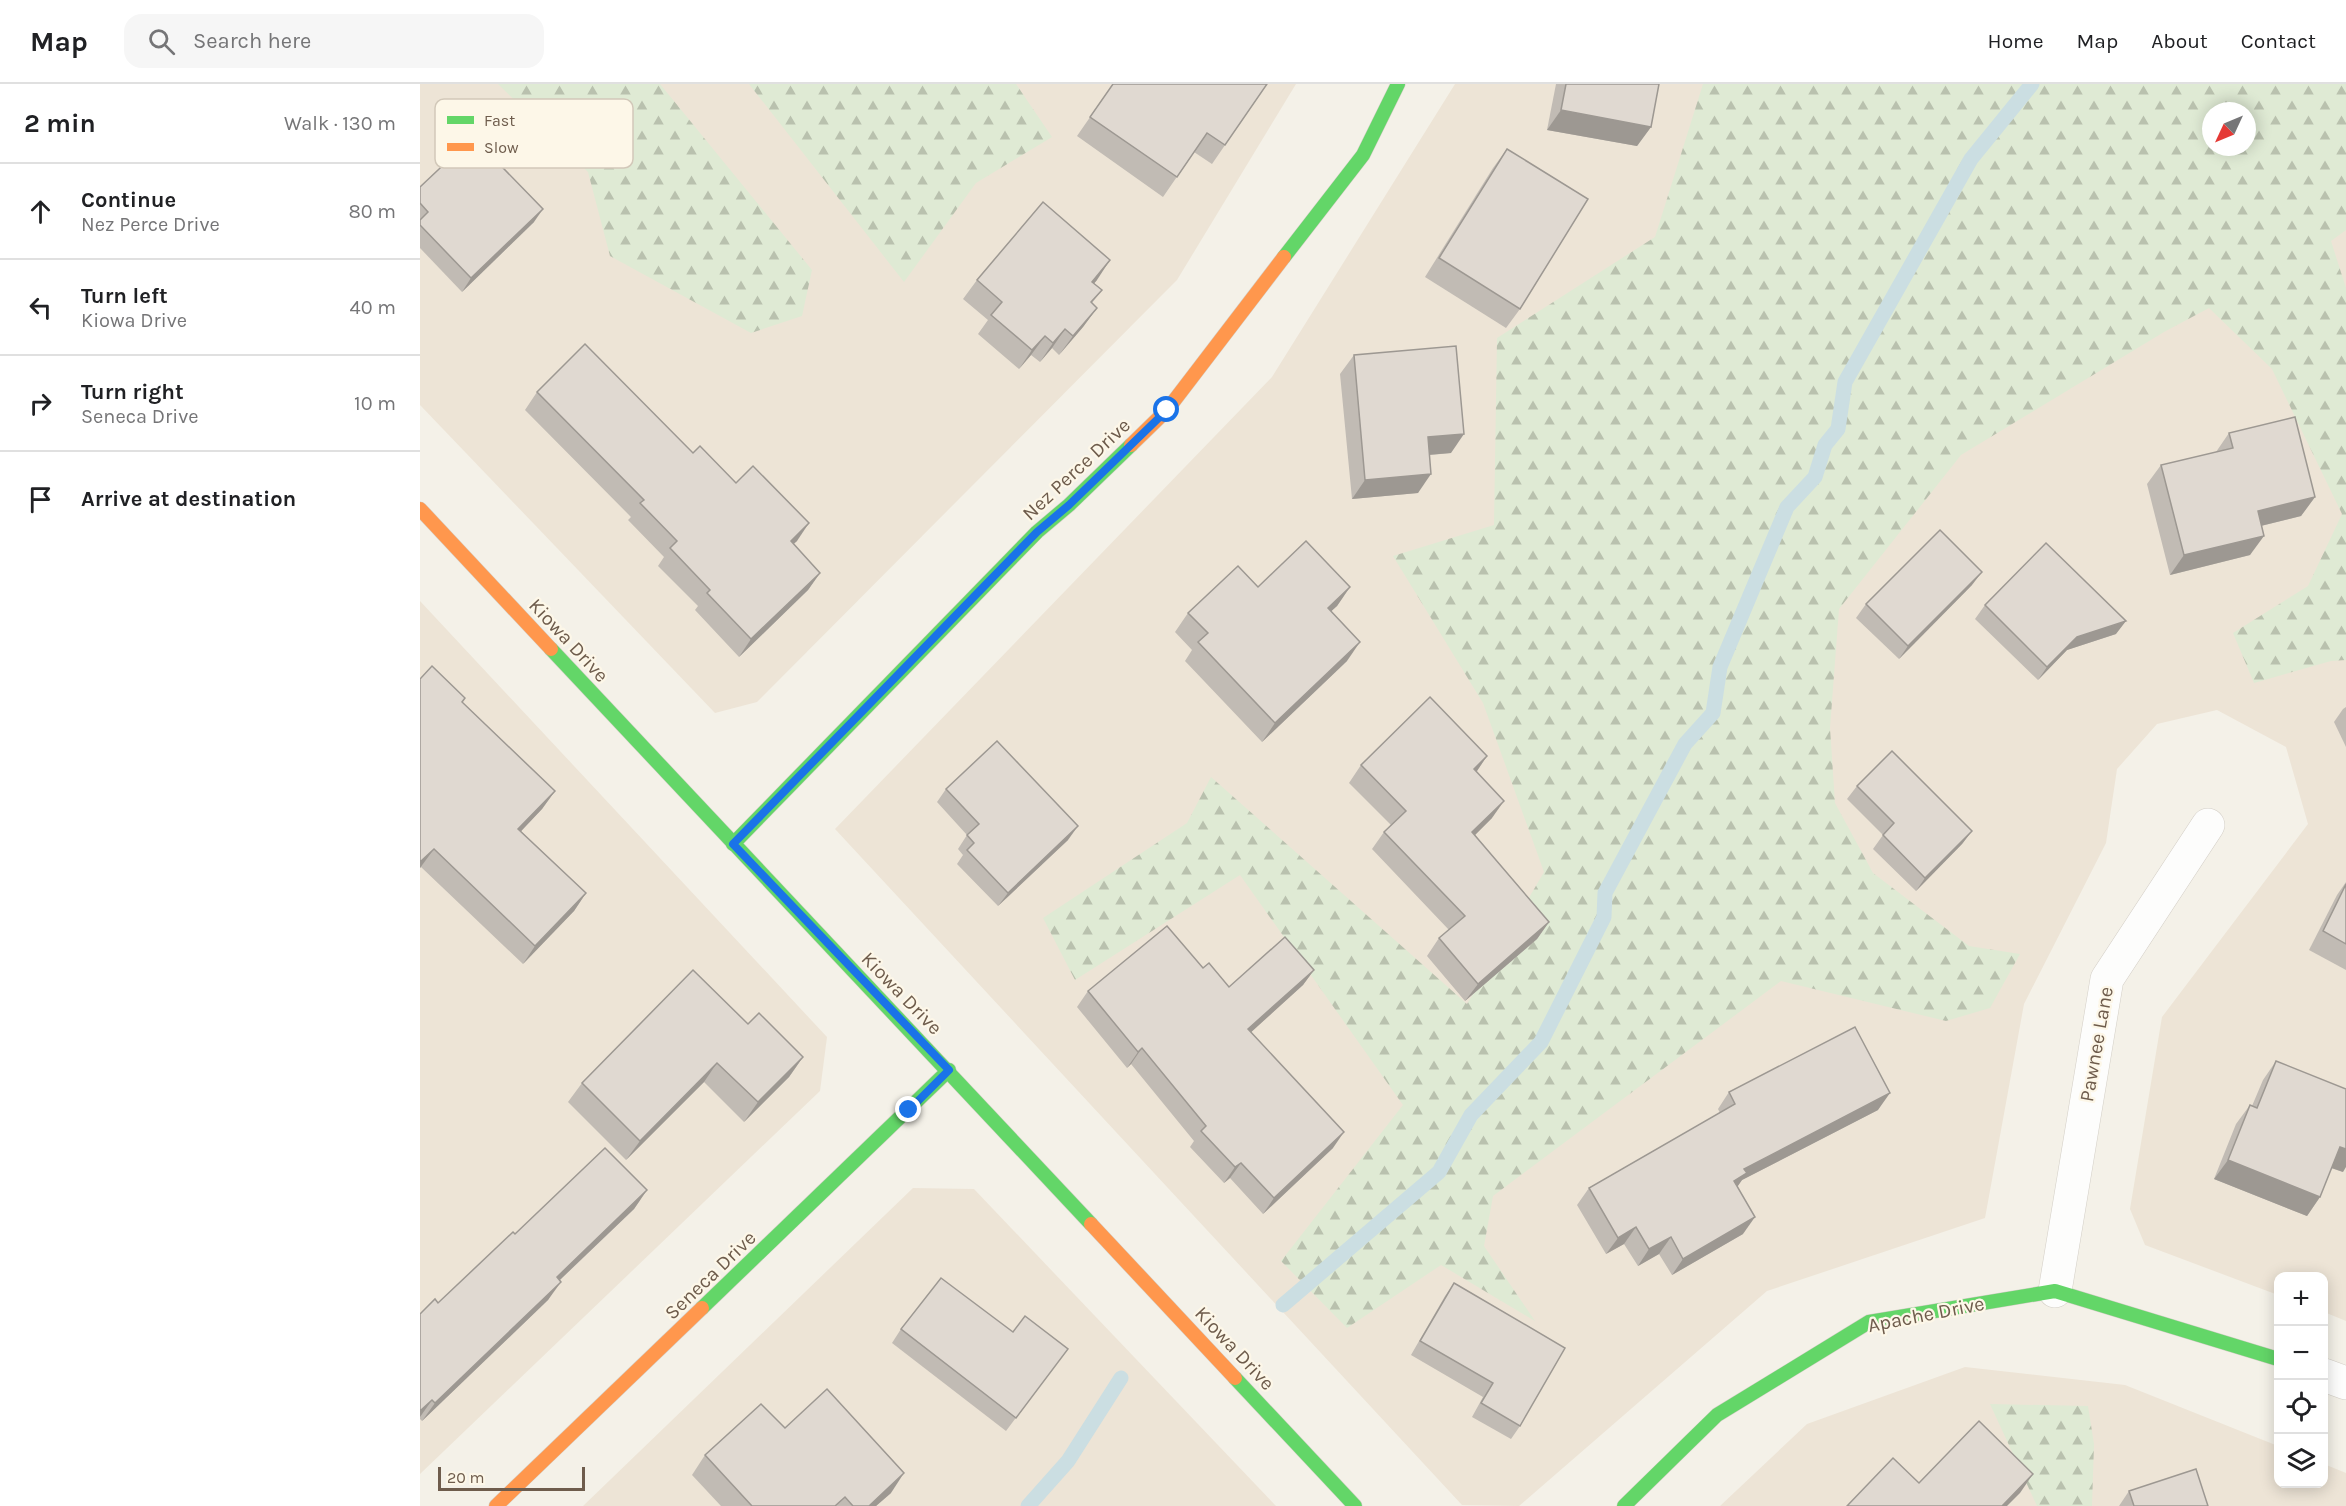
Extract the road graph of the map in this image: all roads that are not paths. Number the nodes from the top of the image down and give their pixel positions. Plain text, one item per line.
1 (1398, 84) edge
2 (420, 509) edge
3 (2208, 825) dead end
4 (733, 844) junction
5 (949, 1070) junction
6 (2055, 1291) junction
7 (2274, 1358) edge
8 (2328, 1376) edge
9 (2346, 1383) edge
10 (496, 1506) edge
11 (1355, 1506) edge
12 (1624, 1506) edge

1 - 4 street, Nez Perce Drive
2 - 4 street, Kiowa Drive
3 - 6 street, Pawnee Lane
4 - 5 street, Kiowa Drive
5 - 10 street, Seneca Drive
5 - 11 street, Kiowa Drive
6 - 7 street, Apache Drive
6 - 12 street, Apache Drive
8 - 9 street

